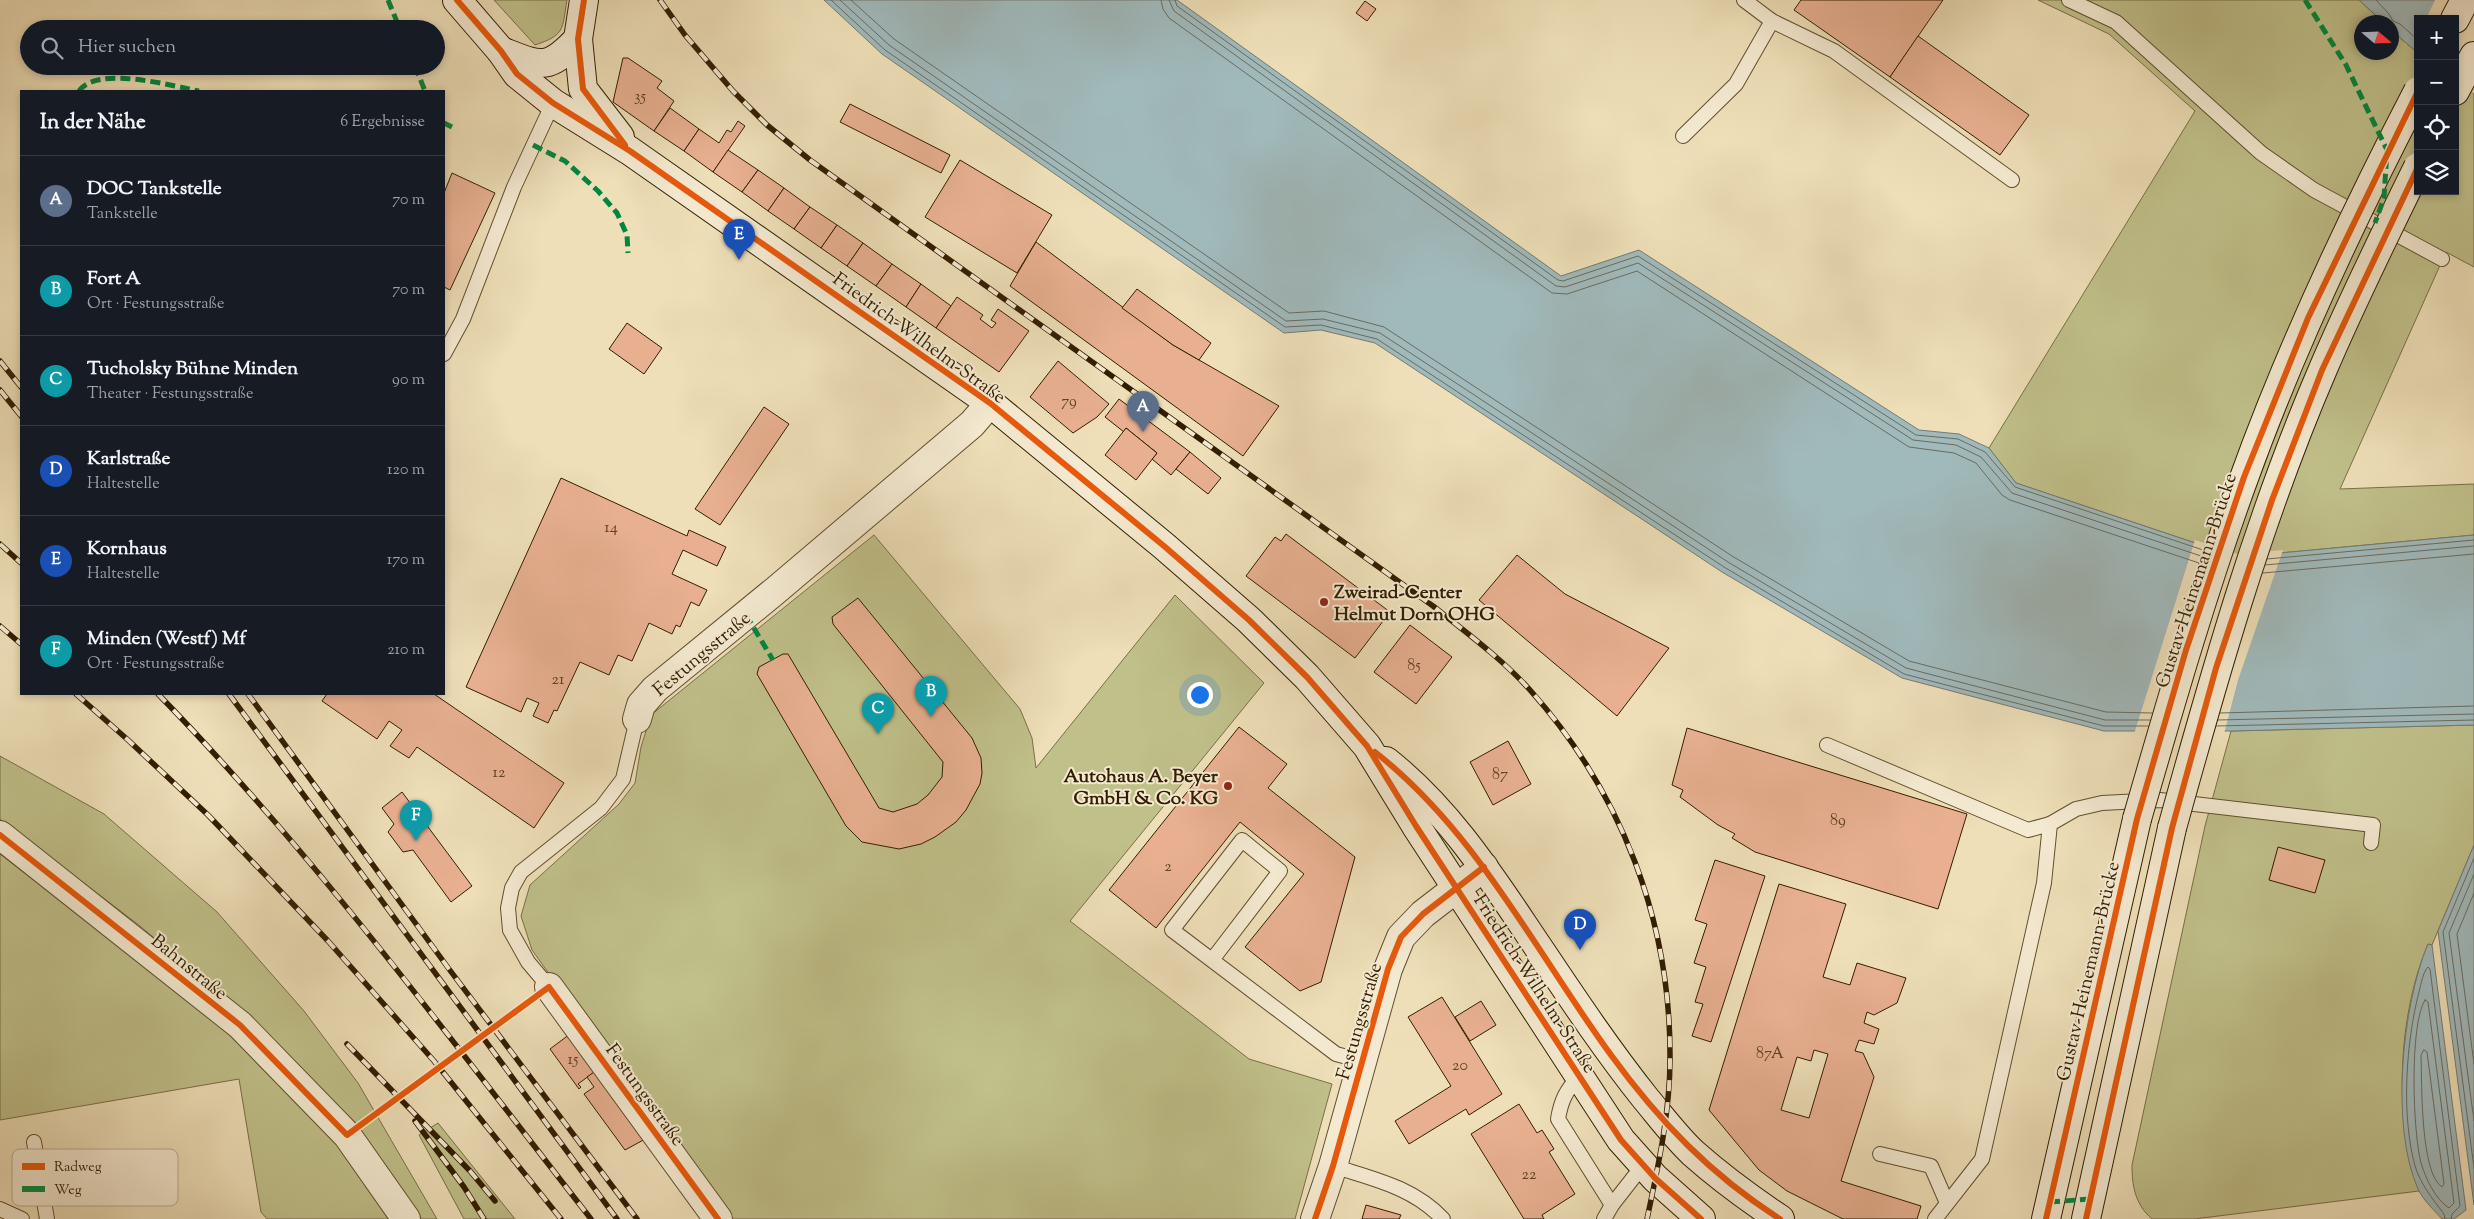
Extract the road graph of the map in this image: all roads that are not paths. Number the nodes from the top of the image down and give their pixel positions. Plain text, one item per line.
1 (457, 0) edge
2 (584, 0) edge
3 (1744, 0) edge
4 (2068, 0) edge
5 (2465, 0) edge
6 (2458, 15) edge
7 (1772, 21) junction
8 (578, 39) junction
9 (501, 51) junction
10 (2474, 56) edge
11 (2459, 84) edge
12 (2414, 99) edge
13 (553, 103) junction
14 (1683, 136) dead end
15 (630, 151) junction
16 (2414, 175) edge
17 (2012, 180) dead end
18 (2442, 259) dead end
19 (445, 352) edge
20 (990, 403) junction
21 (637, 719) joint
22 (1827, 745) dead end
23 (1367, 746) junction
24 (2050, 824) junction
25 (0, 835) edge
26 (2371, 843) dead end
27 (1484, 867) junction
28 (1456, 887) junction
29 (1212, 960) junction
30 (549, 987) joint
31 (1611, 1055) junction
32 (1362, 1061) junction
33 (1579, 1076) junction
34 (34, 1142) dead end
35 (35, 1149) edge
36 (1880, 1154) dead end
37 (1644, 1164) junction
38 (1333, 1166) junction
39 (1947, 1203) junction
40 (1612, 1205) junction
41 (44, 1206) edge
42 (0, 1210) edge
43 (22, 1219) edge
44 (46, 1219) edge
45 (406, 1219) edge
46 (718, 1219) edge
47 (1315, 1219) edge
48 (1442, 1219) edge
49 (1604, 1219) edge
50 (1700, 1219) edge
51 (1780, 1219) edge
52 (1935, 1219) edge
53 (2046, 1219) edge
54 (2086, 1219) edge

1 - 9 main road, Friedrich-Wilhelm-Straße
2 - 8 main road
3 - 7 lane
4 - 18 lane
5 - 6 main road
7 - 14 lane
7 - 17 lane
8 - 9 main road
8 - 15 main road
9 - 13 main road, Friedrich-Wilhelm-Straße
10 - 11 main road
12 - 53 main road, Gustav-Heinemann-Brücke, bridge
13 - 15 main road, Friedrich-Wilhelm-Straße
13 - 19 lane
15 - 20 main road, Friedrich-Wilhelm-Straße
16 - 54 main road, bridge
20 - 21 main road, Festungsstraße
20 - 23 main road, Friedrich-Wilhelm-Straße
21 - 30 lane, Festungsstraße
22 - 24 lane
23 - 27 main road, Friedrich-Wilhelm-Straße
23 - 28 main road, Friedrich-Wilhelm-Straße
24 - 26 lane
24 - 39 lane
25 - 45 main road, Bahnstraße
27 - 28 main road, Festungsstraße
27 - 31 main road, Friedrich-Wilhelm-Straße
28 - 32 main road, Festungsstraße
28 - 33 main road, Friedrich-Wilhelm-Straße
29 - 29 lane
29 - 32 lane
30 - 46 main road, Festungsstraße
31 - 33 main road
31 - 51 main road, Friedrich-Wilhelm-Straße
32 - 38 main road, Festungsstraße
33 - 37 main road, Friedrich-Wilhelm-Straße
33 - 40 lane
34 - 35 lane
36 - 39 lane
37 - 40 lane
37 - 50 main road, Friedrich-Wilhelm-Straße
38 - 47 main road, Festungsstraße
38 - 48 lane
39 - 52 lane
40 - 49 lane
41 - 44 lane
42 - 43 lane

